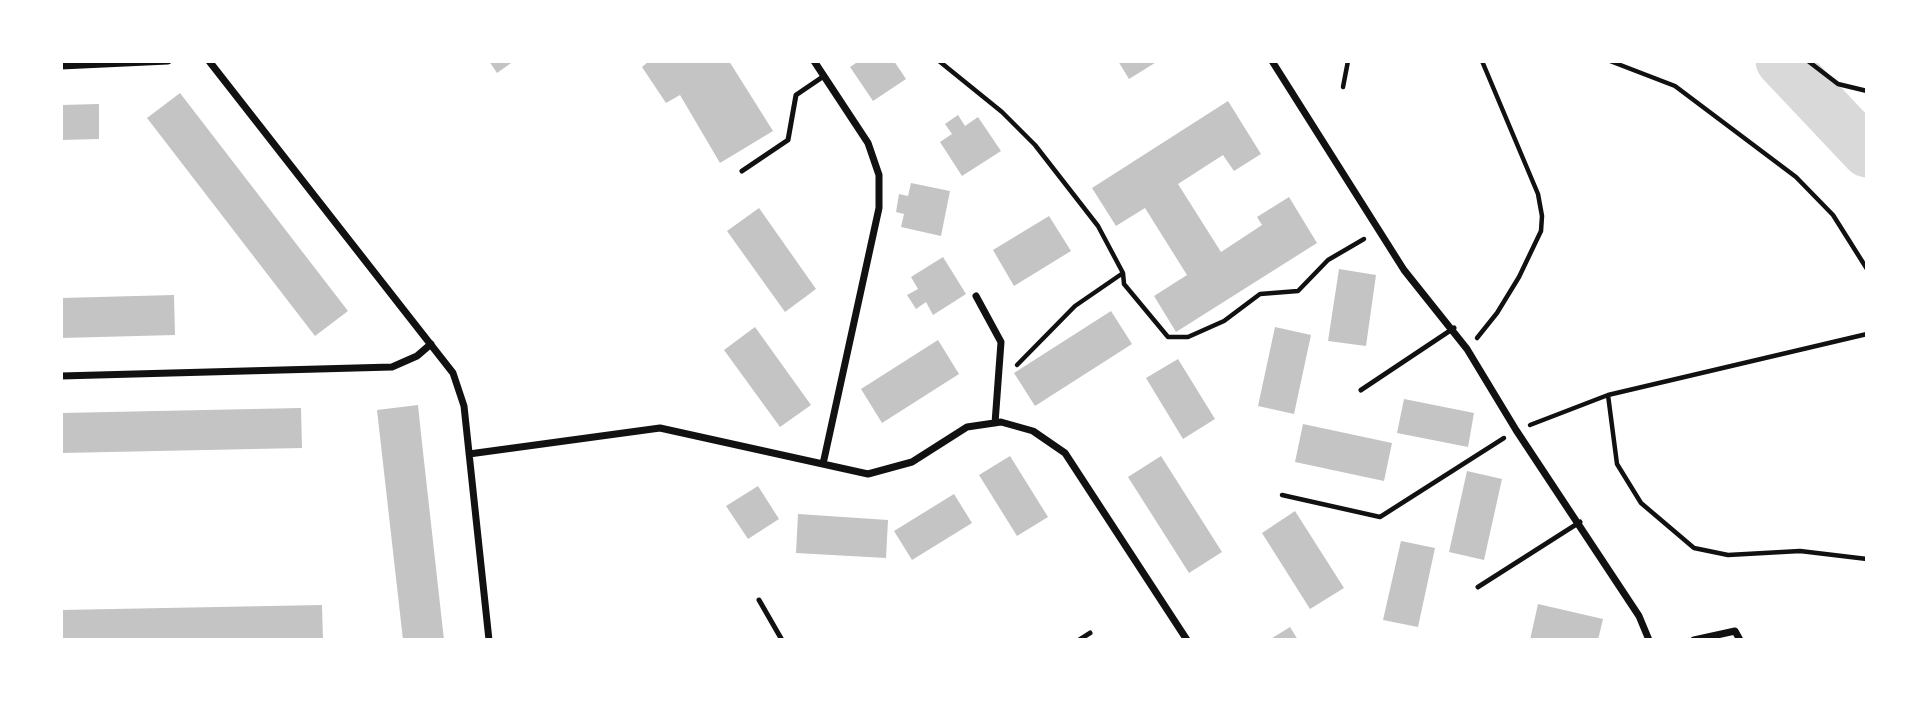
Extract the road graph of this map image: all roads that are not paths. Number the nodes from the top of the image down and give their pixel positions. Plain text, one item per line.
1 (167, 61) edge
2 (209, 61) edge
3 (814, 61) edge
4 (1272, 61) edge
5 (61, 66) edge
6 (824, 76) junction
7 (742, 171) dead end
8 (976, 296) dead end
9 (1454, 328) junction
10 (431, 344) junction
11 (61, 376) edge
12 (1361, 390) dead end
13 (995, 423) junction
14 (469, 454) junction
15 (823, 464) junction
16 (1580, 522) junction
17 (1478, 587) dead end
18 (759, 600) dead end
19 (1090, 633) dead end
20 (489, 640) edge
21 (782, 640) edge
22 (1079, 640) edge
23 (1187, 640) edge
24 (1649, 640) edge
25 (1694, 640) edge
26 (1740, 640) edge

1 - 5 street
2 - 10 street
3 - 6 street
4 - 9 street
6 - 7 lane
6 - 15 street
8 - 13 street
9 - 12 lane
9 - 16 street
10 - 11 street
10 - 14 street
13 - 15 street
13 - 23 street
14 - 15 street
14 - 20 street
16 - 17 lane
16 - 24 street
18 - 21 lane
19 - 22 lane
25 - 26 street

